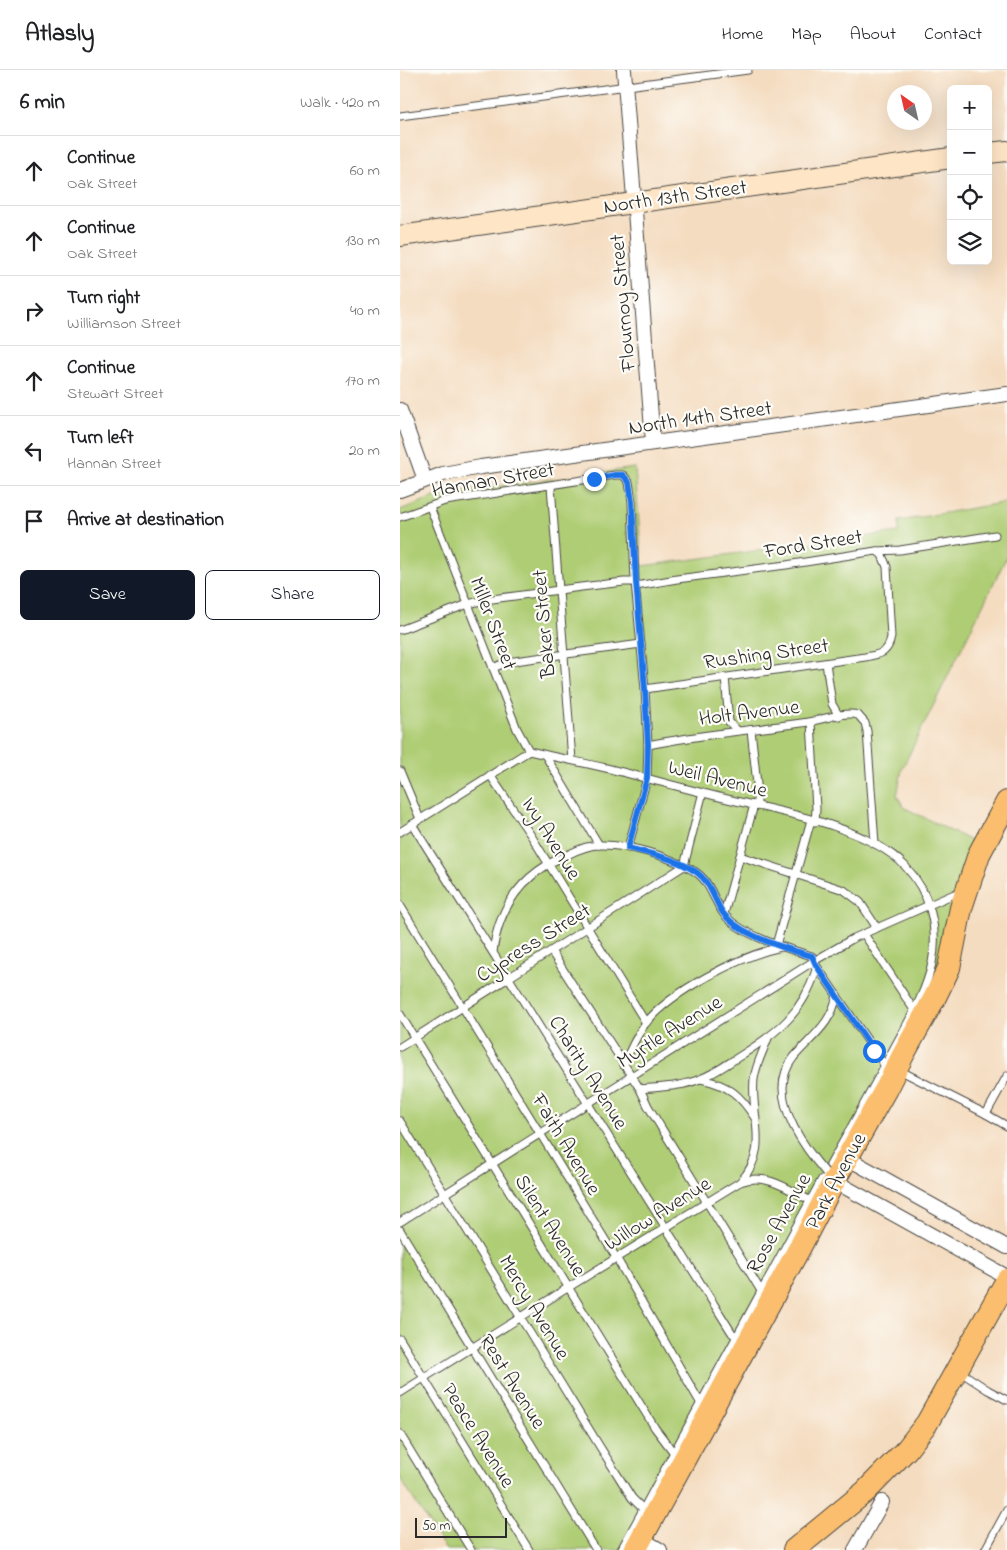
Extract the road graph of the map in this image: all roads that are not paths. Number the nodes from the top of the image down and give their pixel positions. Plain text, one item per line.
1 (624, 70) edge
2 (748, 70) edge
3 (626, 86) junction
4 (400, 116) edge
5 (1007, 151) edge
6 (992, 153) edge
7 (947, 159) edge
8 (634, 202) junction
9 (400, 236) edge
10 (1007, 394) edge
11 (400, 410) edge
12 (653, 442) junction
13 (425, 480) junction
14 (551, 486) junction
15 (400, 490) edge
16 (430, 507) junction
17 (400, 517) edge
18 (995, 535) dead end
19 (876, 551) junction
20 (636, 584) junction
21 (558, 590) junction
22 (468, 604) junction
23 (401, 627) edge
24 (641, 644) junction
25 (564, 654) junction
26 (826, 663) junction
27 (493, 668) junction
28 (725, 677) junction
29 (645, 689) junction
30 (839, 716) junction
31 (811, 722) junction
32 (737, 730) junction
33 (751, 730) junction
34 (648, 745) junction
35 (529, 750) junction
36 (545, 755) junction
37 (572, 760) junction
38 (400, 771) edge
39 (490, 775) junction
40 (647, 778) junction
41 (703, 792) junction
42 (1007, 802) edge
43 (755, 806) junction
44 (420, 819) junction
45 (813, 821) junction
46 (412, 824) junction
47 (400, 832) edge
48 (875, 844) junction
49 (599, 845) junction
50 (628, 848) junction
51 (740, 856) junction
52 (547, 863) junction
53 (684, 866) junction
54 (796, 875) junction
55 (967, 888) junction
56 (929, 904) junction
57 (400, 905) edge
58 (724, 914) junction
59 (588, 928) junction
60 (877, 928) junction
61 (864, 934) junction
62 (778, 946) junction
63 (551, 951) junction
64 (493, 952) junction
65 (815, 963) junction
66 (510, 978) junction
67 (837, 996) junction
68 (463, 1007) junction
69 (914, 1010) junction
70 (400, 1014) edge
71 (646, 1023) junction
72 (414, 1038) junction
73 (768, 1038) junction
74 (400, 1047) edge
75 (623, 1064) junction
76 (891, 1067) junction
77 (631, 1076) junction
78 (1007, 1076) edge
79 (701, 1079) junction
80 (640, 1089) junction
81 (587, 1104) junction
82 (986, 1114) junction
83 (400, 1121) edge
84 (757, 1121) junction
85 (1007, 1126) edge
86 (540, 1133) junction
87 (847, 1158) junction
88 (492, 1164) junction
89 (830, 1177) junction
90 (740, 1182) junction
91 (445, 1193) junction
92 (811, 1201) junction
93 (706, 1203) junction
94 (400, 1222) edge
95 (666, 1228) junction
96 (400, 1230) edge
97 (1007, 1247) edge
98 (617, 1259) junction
99 (1007, 1279) edge
100 (569, 1287) junction
101 (761, 1291) junction
102 (521, 1317) junction
103 (736, 1337) junction
104 (400, 1339) edge
105 (472, 1348) junction
106 (957, 1369) junction
107 (424, 1379) junction
108 (400, 1393) edge
109 (1007, 1400) edge
110 (700, 1404) junction
111 (400, 1434) edge
112 (674, 1453) junction
113 (882, 1502) dead end
114 (643, 1509) junction
115 (1007, 1510) edge
116 (645, 1546) edge
117 (471, 1550) edge
118 (529, 1550) edge
119 (596, 1550) edge
120 (621, 1550) edge
121 (794, 1550) edge
122 (855, 1550) edge
123 (985, 1550) edge

1 - 3 street, Flournoy Street
2 - 3 lane
3 - 4 lane
3 - 8 street, Flournoy Street
5 - 6 main road
7 - 8 main road, North 13th Street
8 - 9 main road, North 13th Street
8 - 12 street, Flournoy Street
10 - 12 street, North 14th Street
11 - 13 street
12 - 13 street, North 14th Street
13 - 15 street, North 14th Street
14 - 16 lane, Hannan Street
14 - 20 lane, Hannan Street
14 - 21 lane, Baker Street
16 - 17 lane, Hannan Street
16 - 22 lane, Miller Street
18 - 19 lane, Ford Street
19 - 20 lane, Ford Street
19 - 26 lane, Rushing Street
20 - 21 lane, Ford Street
20 - 24 lane
21 - 22 lane, Ford Street
21 - 25 lane, Baker Street
22 - 23 lane, Ford Street
22 - 27 lane, Miller Street
24 - 25 lane
24 - 29 lane
25 - 27 lane
25 - 37 lane, Baker Street
26 - 28 lane, Rushing Street
26 - 30 lane
27 - 35 lane, Miller Street
28 - 29 lane, Rushing Street
28 - 32 lane
29 - 34 lane
30 - 31 lane, Holt Avenue
30 - 48 lane, Holt Avenue
31 - 33 lane, Holt Avenue
31 - 45 lane
32 - 33 lane, Holt Avenue
32 - 34 lane, Holt Avenue
33 - 43 lane
34 - 40 lane
35 - 36 lane, Weil Avenue
35 - 39 lane
36 - 37 lane, Weil Avenue
36 - 49 lane
37 - 40 lane, Weil Avenue
38 - 44 lane
39 - 44 lane
39 - 52 lane, Ivy Avenue
40 - 41 lane, Weil Avenue
40 - 50 lane
41 - 43 lane, Weil Avenue
41 - 53 lane
42 - 55 main road, Park Avenue
43 - 45 lane, Weil Avenue
43 - 51 lane
44 - 46 lane
45 - 48 lane, Weil Avenue
45 - 54 lane
46 - 47 lane
46 - 64 lane, Charity Avenue
48 - 56 lane, Weil Avenue
49 - 50 lane
49 - 52 lane
50 - 53 lane
51 - 54 lane
51 - 58 lane
52 - 59 lane, Ivy Avenue
52 - 64 lane
53 - 58 lane
53 - 59 lane, Cypress Street
54 - 60 lane
54 - 62 lane
55 - 56 lane, Myrtle Avenue
55 - 76 main road, Park Avenue
56 - 60 lane, Myrtle Avenue
56 - 69 lane, Rose Avenue
57 - 68 lane, Faith Avenue
58 - 62 lane
59 - 63 lane, Cypress Street
59 - 71 lane, Ivy Avenue
60 - 61 lane, Myrtle Avenue
61 - 65 lane, Myrtle Avenue
61 - 69 lane
62 - 65 lane
62 - 71 lane
63 - 66 lane, Cypress Street
63 - 75 lane
64 - 66 lane, Charity Avenue
65 - 67 lane
65 - 73 lane
65 - 77 lane, Myrtle Avenue
66 - 68 lane, Cypress Street
66 - 81 lane, Charity Avenue
67 - 76 lane
67 - 89 lane
68 - 72 lane, Cypress Street
68 - 86 lane, Faith Avenue
69 - 76 lane, Rose Avenue
70 - 72 lane, Silent Avenue
71 - 75 lane
72 - 74 lane, Cypress Street
72 - 88 lane, Silent Avenue
73 - 79 lane
73 - 84 lane
75 - 77 lane
76 - 82 lane
76 - 87 main road, Park Avenue
76 - 89 lane, Rose Avenue
77 - 80 lane
77 - 81 lane, Myrtle Avenue
78 - 82 lane
79 - 80 lane
79 - 84 lane
80 - 93 lane
81 - 86 lane, Myrtle Avenue
81 - 95 lane, Charity Avenue
82 - 85 lane
83 - 91 lane, Mercy Avenue
84 - 90 lane
86 - 88 lane, Myrtle Avenue
86 - 98 lane, Faith Avenue
87 - 89 main road, Park Avenue
87 - 97 street
88 - 91 lane, Myrtle Avenue
88 - 100 lane, Silent Avenue
89 - 92 lane, Rose Avenue
89 - 99 street
89 - 116 main road, Park Avenue
90 - 92 lane, Willow Avenue
90 - 93 lane, Willow Avenue
91 - 94 lane, Myrtle Avenue
91 - 102 lane, Mercy Avenue
92 - 101 lane, Rose Avenue
93 - 95 lane, Willow Avenue
93 - 101 lane
95 - 98 lane, Willow Avenue
95 - 103 lane, Charity Avenue
96 - 105 lane, Rest Avenue
98 - 100 lane, Willow Avenue
98 - 110 lane, Faith Avenue
99 - 106 main road
100 - 102 lane, Willow Avenue
100 - 112 lane, Silent Avenue
101 - 103 lane, Rose Avenue
102 - 105 lane, Willow Avenue
102 - 114 lane, Mercy Avenue
103 - 110 lane, Rose Avenue
104 - 107 lane, Peace Avenue
105 - 107 lane, Willow Avenue
105 - 119 lane, Rest Avenue
106 - 109 lane
106 - 121 main road
107 - 108 lane, Willow Avenue
107 - 118 lane, Peace Avenue
110 - 112 lane, Rose Avenue
111 - 117 lane
112 - 114 lane, Rose Avenue
113 - 122 street
114 - 120 lane, Rose Avenue
115 - 123 lane

